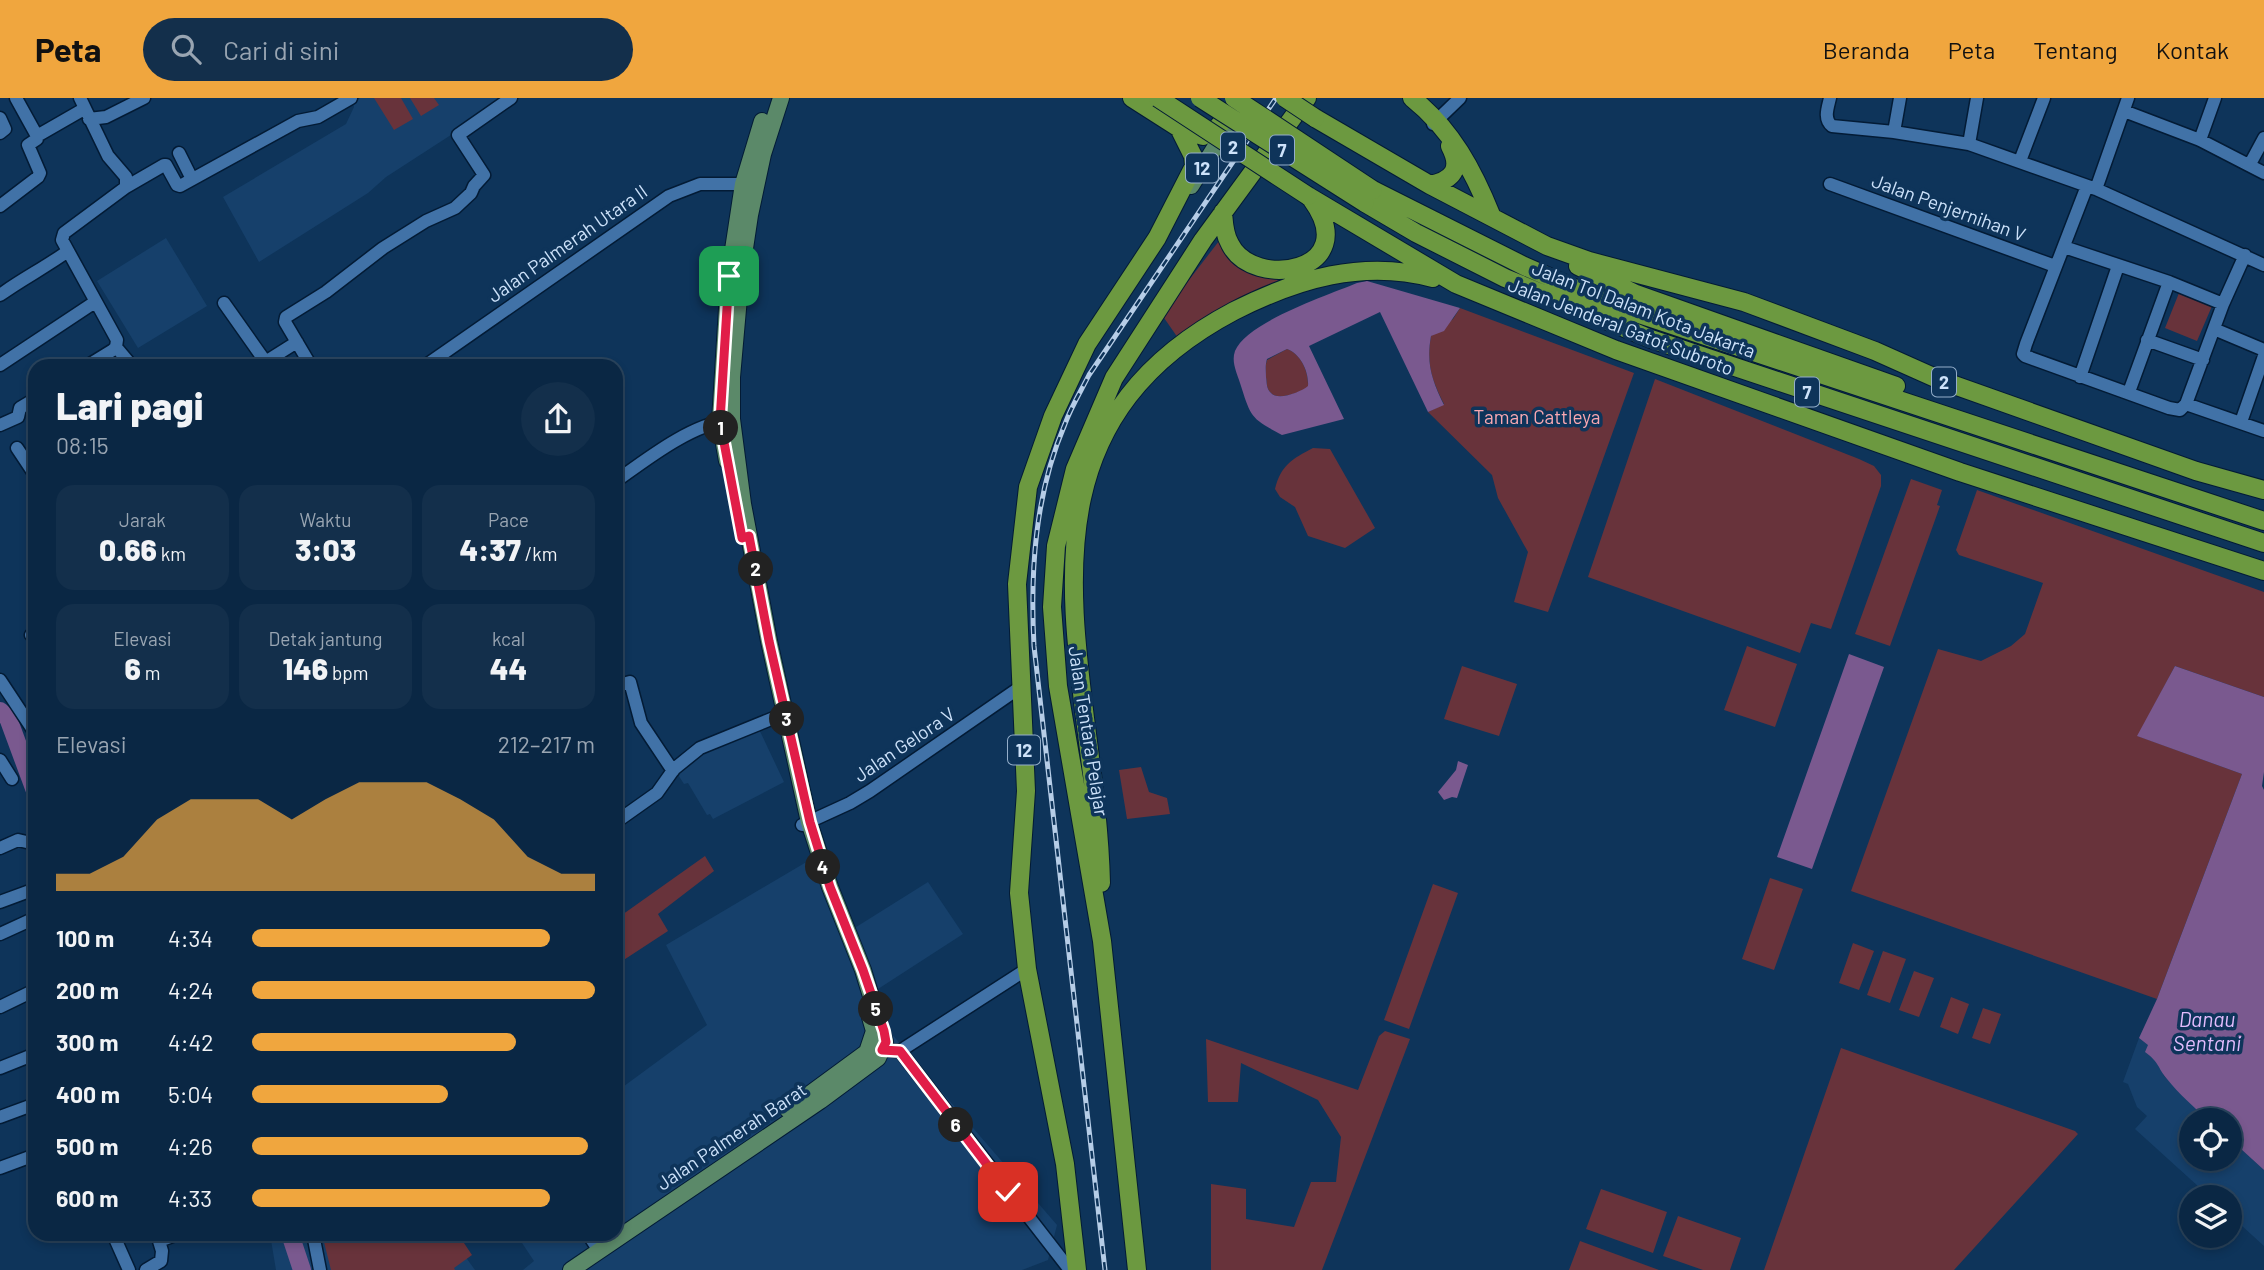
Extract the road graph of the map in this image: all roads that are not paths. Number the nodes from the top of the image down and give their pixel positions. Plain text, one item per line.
1 (16, 98) edge
2 (144, 98) edge
3 (351, 98) edge
4 (511, 98) edge
5 (770, 98) edge
6 (781, 98) edge
7 (1132, 98) edge
8 (1158, 98) edge
9 (1200, 98) edge
10 (1234, 98) edge
11 (1241, 98) edge
12 (1247, 98) edge
13 (1285, 98) edge
14 (1307, 98) edge
15 (1401, 98) edge
16 (1412, 98) edge
17 (1460, 98) edge
18 (1830, 98) edge
19 (1900, 98) edge
20 (1977, 98) edge
21 (2044, 98) edge
22 (2215, 98) edge
23 (2126, 104) edge
24 (85, 109) edge
25 (0, 118) edge
26 (1435, 122) junction
27 (1179, 128) junction
28 (1894, 132) junction
29 (0, 133) edge
30 (37, 136) junction
31 (2264, 138) edge
32 (2200, 141) junction
33 (1969, 145) junction
34 (757, 152) junction
35 (178, 153) dead end
36 (2020, 161) junction
37 (2249, 164) junction
38 (2264, 173) edge
39 (192, 179) junction
40 (1830, 184) dead end
41 (1430, 185) junction
42 (750, 186) junction
43 (126, 187) junction
44 (2091, 187) junction
45 (1309, 196) junction
46 (1369, 196) junction
47 (0, 206) edge
48 (1223, 212) junction
49 (1492, 217) junction
50 (1157, 239) junction
51 (1547, 246) junction
52 (2064, 247) junction
53 (68, 251) junction
54 (2245, 256) junction
55 (2264, 265) edge
56 (2118, 266) junction
57 (2055, 267) junction
58 (2169, 282) junction
59 (1457, 284) junction
60 (0, 295) edge
61 (95, 302) junction
62 (224, 303) dead end
63 (2223, 304) junction
64 (2214, 329) junction
65 (2147, 340) junction
66 (297, 342) junction
67 (116, 347) junction
68 (2264, 350) edge
69 (2264, 356) edge
70 (98, 359) edge
71 (126, 359) edge
72 (264, 359) edge
73 (273, 359) edge
74 (307, 359) edge
75 (435, 359) edge
76 (2203, 360) junction
77 (0, 365) edge
78 (2080, 377) junction
79 (2129, 392) junction
80 (28, 403) edge
81 (2186, 404) junction
82 (726, 420) junction
83 (2241, 422) junction
84 (0, 425) edge
85 (2264, 431) edge
86 (2015, 436) junction
87 (17, 448) dead end
88 (28, 464) edge
89 (1081, 473) junction
90 (623, 476) edge
91 (2162, 488) junction
92 (2264, 490) edge
93 (2264, 508) edge
94 (2264, 521) edge
95 (2264, 543) edge
96 (2264, 569) edge
97 (0, 680) edge
98 (623, 684) edge
99 (1022, 686) junction
100 (781, 714) junction
101 (28, 721) edge
102 (673, 771) junction
103 (623, 817) edge
104 (806, 824) junction
105 (28, 843) edge
106 (0, 848) edge
107 (28, 892) edge
108 (0, 902) edge
109 (28, 921) edge
110 (0, 934) edge
111 (1027, 969) junction
112 (859, 973) junction
113 (28, 993) edge
114 (0, 1007) edge
115 (882, 1050) junction
116 (900, 1051) junction
117 (28, 1060) edge
118 (0, 1068) edge
119 (28, 1107) edge
120 (0, 1117) edge
121 (28, 1157) edge
122 (0, 1168) edge
123 (623, 1224) edge
124 (623, 1225) edge
125 (116, 1241) edge
126 (159, 1241) edge
127 (314, 1241) edge
128 (594, 1243) edge
129 (129, 1270) edge
130 (146, 1270) edge
131 (320, 1270) edge
132 (556, 1270) edge
133 (571, 1270) edge
134 (1070, 1270) edge
135 (1077, 1270) edge
136 (1137, 1270) edge

1 - 30 street
2 - 24 street
3 - 39 street
4 - 66 street
5 - 34 main road
6 - 34 main road
7 - 27 highway
8 - 45 highway, Jalan Jenderal Gatot Subroto / 2, bridge
9 - 46 highway, Jalan Tol Dalam Kota Jakarta / 7, bridge
10 - 46 highway, Jalan Tol Dalam Kota Jakarta / 7, bridge
11 - 27 highway
12 - 50 main road, 12
13 - 41 highway, 2, bridge
14 - 48 highway, Jalan Tentara Pelajar / 12
15 - 26 highway
16 - 26 highway
17 - 26 street
18 - 28 street
19 - 28 street
20 - 33 street
21 - 36 street
22 - 32 street
23 - 32 street
23 - 44 street
24 - 30 street
24 - 43 street
25 - 29 street
26 - 41 highway
26 - 49 highway
27 - 50 highway
28 - 33 street
30 - 47 street
31 - 37 street
32 - 37 street
33 - 36 street
34 - 42 main road
35 - 39 street
36 - 44 street
37 - 38 street
39 - 43 street
40 - 57 street, Jalan Penjernihan V
41 - 49 highway, 2
42 - 75 street, Jalan Palmerah Utara II
42 - 82 main road
43 - 53 street
44 - 52 street
44 - 54 street
45 - 48 highway
45 - 59 highway, Jalan Jenderal Gatot Subroto / 2
46 - 86 highway, Jalan Tol Dalam Kota Jakarta / 7
46 - 95 highway, Jalan Tol Dalam Kota Jakarta / 7
48 - 89 highway, Jalan Tentara Pelajar / 12
49 - 51 highway, 2
50 - 99 highway, 12
51 - 86 highway
51 - 92 highway, 2
52 - 56 street
52 - 57 street
53 - 60 street
53 - 61 street
54 - 55 street
54 - 63 street
56 - 58 street
56 - 78 street
57 - 78 street
58 - 63 street
58 - 65 street
59 - 89 highway
59 - 96 highway, Jalan Jenderal Gatot Subroto / 2
61 - 67 street
61 - 77 street
62 - 72 street
63 - 64 street
64 - 68 street
64 - 76 street
65 - 76 street
65 - 79 street
66 - 73 street
66 - 74 street
67 - 70 street
67 - 71 street
69 - 83 street
76 - 81 street
78 - 79 street
79 - 81 street
80 - 84 street
81 - 83 street
82 - 90 street
82 - 100 main road
83 - 85 street
86 - 91 highway, Jalan Tol Dalam Kota Jakarta / 7
87 - 88 street
89 - 136 highway, Jalan Tentara Pelajar / 12
91 - 93 highway
91 - 94 highway, Jalan Tol Dalam Kota Jakarta / 7
97 - 101 street
98 - 102 street
99 - 104 street, Jalan Gelora V
99 - 111 highway, 12
100 - 102 street
100 - 104 main road
102 - 103 street
104 - 112 main road
105 - 106 street
107 - 108 street
109 - 110 street
111 - 116 street
111 - 135 highway, 12
112 - 115 main road
112 - 123 main road, Jalan Palmerah Barat
113 - 114 street
115 - 116 street
115 - 124 main road, Jalan Palmerah Barat
116 - 134 street
117 - 118 street
119 - 120 street
121 - 122 street
125 - 129 street
126 - 130 street
127 - 131 street
128 - 132 main road, Jalan Palmerah Barat
128 - 133 main road, Jalan Palmerah Barat

